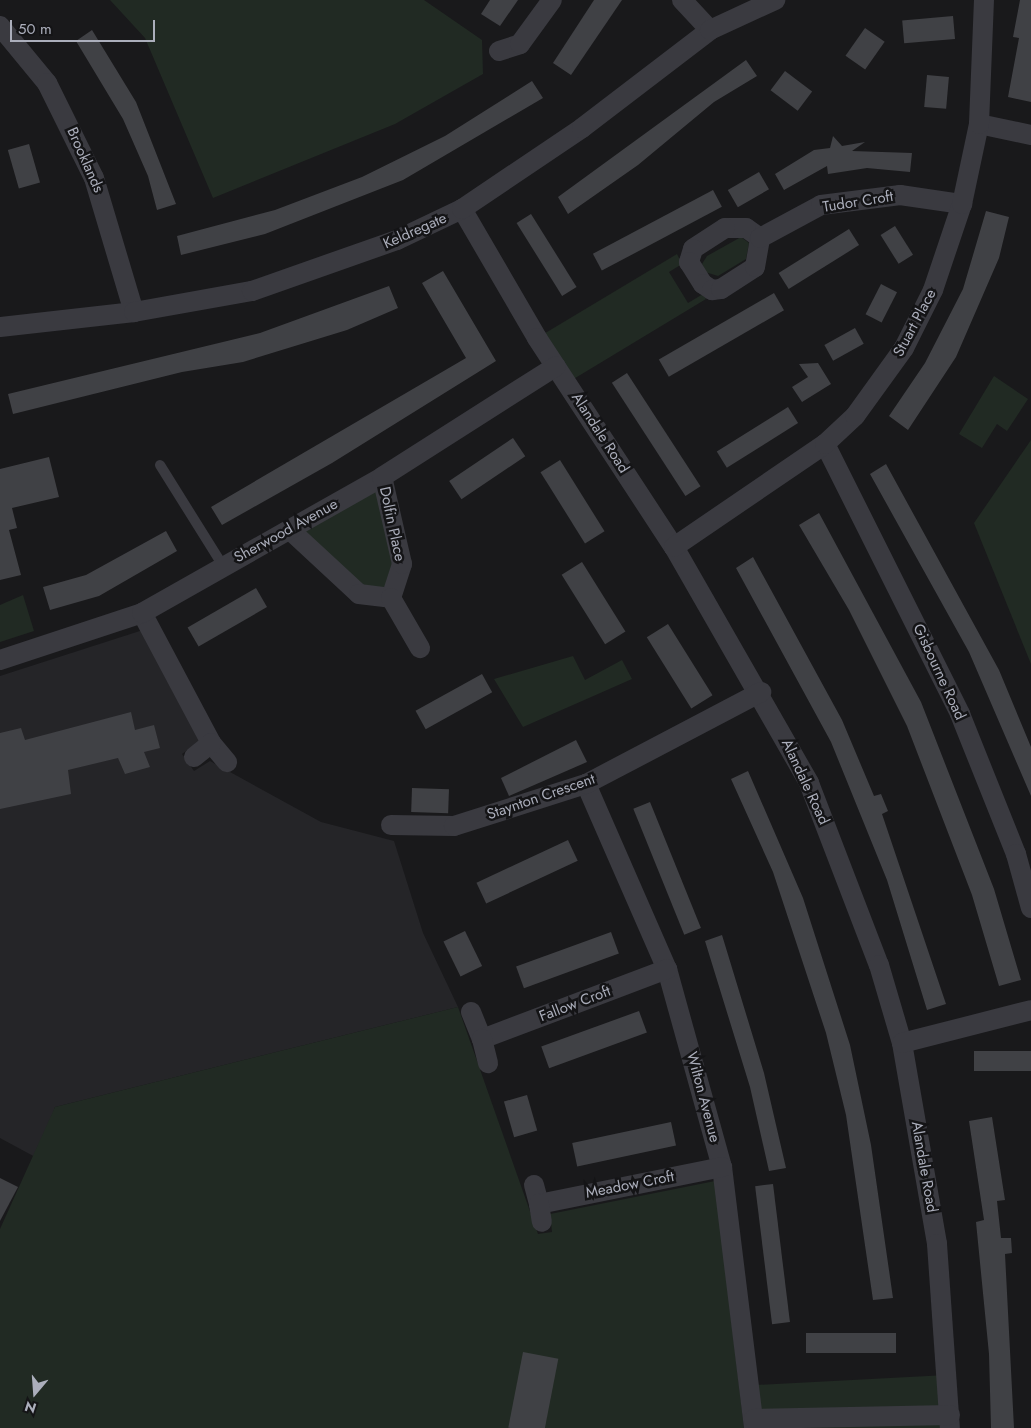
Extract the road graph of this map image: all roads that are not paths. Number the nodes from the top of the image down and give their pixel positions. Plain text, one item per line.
1 (552, 0) edge
2 (682, 0) edge
3 (775, 0) edge
4 (984, 0) edge
5 (0, 26) edge
6 (710, 30) junction
7 (499, 51) dead end
8 (979, 124) junction
9 (1031, 134) edge
10 (962, 204) junction
11 (462, 209) junction
12 (760, 238) dead end
13 (134, 312) junction
14 (0, 327) edge
15 (556, 366) junction
16 (825, 444) junction
17 (160, 465) dead end
18 (382, 477) junction
19 (290, 530) junction
20 (674, 547) junction
21 (224, 566) junction
22 (391, 598) junction
23 (142, 613) junction
24 (420, 648) dead end
25 (0, 660) edge
26 (761, 692) junction
27 (211, 744) junction
28 (194, 757) dead end
29 (227, 762) dead end
30 (586, 784) junction
31 (391, 825) dead end
32 (1031, 908) edge
33 (667, 969) junction
34 (1031, 1010) edge
35 (470, 1012) dead end
36 (482, 1040) junction
37 (902, 1043) junction
38 (488, 1063) dead end
39 (722, 1167) junction
40 (538, 1203) dead end
41 (950, 1421) edge
42 (754, 1424) edge

1 - 7 street
2 - 6 street
3 - 6 street, Keldregate
4 - 8 street, Stuart Place
5 - 13 street, Brooklands
6 - 11 street, Keldregate
8 - 9 street
8 - 10 street, Stuart Place
10 - 12 street, Tudor Croft
10 - 16 street, Stuart Place
11 - 13 street, Keldregate
11 - 15 street, Alandale Road
13 - 14 street, Keldregate
15 - 18 street, Sherwood Avenue
15 - 20 street, Alandale Road
16 - 20 street, Stuart Place
16 - 32 street, Gisbourne Road
17 - 21 lane
18 - 19 street, Sherwood Avenue
18 - 22 street, Dolfin Place
19 - 21 street, Sherwood Avenue
19 - 22 street
20 - 26 street, Alandale Road
21 - 23 street, Sherwood Avenue
22 - 24 street
23 - 25 street, Sherwood Avenue
23 - 27 street
26 - 30 street, Staynton Crescent
26 - 37 street, Alandale Road
27 - 28 street
27 - 29 street
30 - 31 street, Staynton Crescent
30 - 33 street, Wilton Avenue
33 - 36 street, Fallow Croft
33 - 39 street, Wilton Avenue
34 - 37 street
35 - 36 street
36 - 38 street
37 - 41 street, Alandale Road
39 - 40 street, Meadow Croft
39 - 42 street, Wilton Avenue
41 - 42 street

